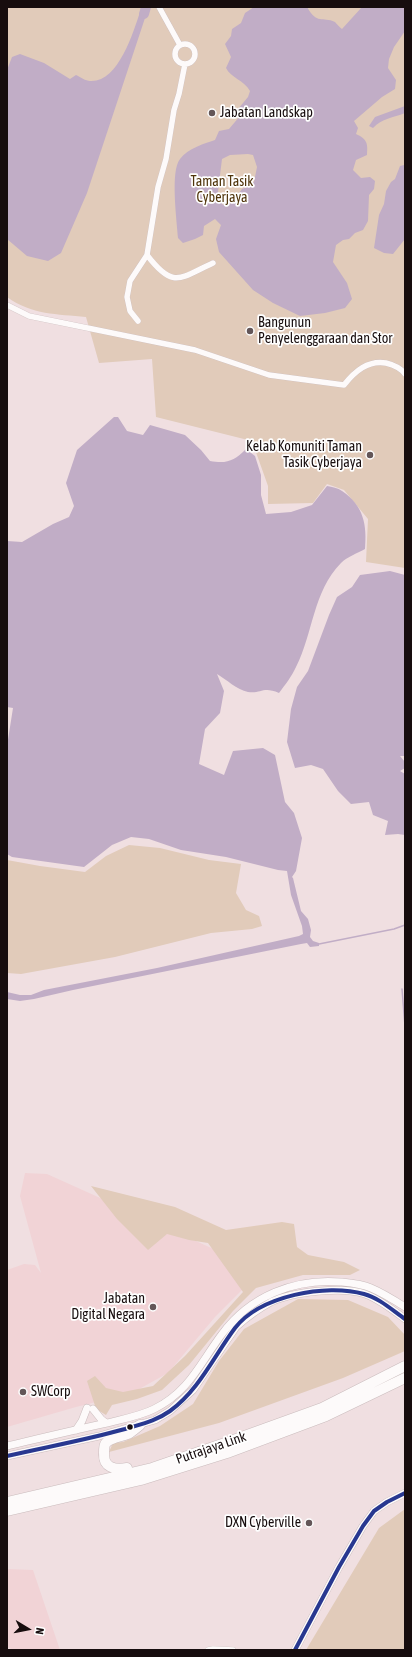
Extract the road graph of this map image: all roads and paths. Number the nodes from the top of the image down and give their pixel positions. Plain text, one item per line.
1 (159, 7) edge
2 (180, 45) junction
3 (185, 64) junction
4 (147, 255) junction
5 (213, 263) dead end
6 (9, 307) edge
7 (138, 321) dead end
8 (405, 374) edge
9 (405, 1307) edge
10 (405, 1318) edge
11 (405, 1366) edge
12 (405, 1378) edge
13 (106, 1423) junction
14 (140, 1425) junction
15 (76, 1430) junction
16 (7, 1446) edge
17 (7, 1456) edge
18 (163, 1464) junction
19 (405, 1493) edge
20 (7, 1502) edge
21 (7, 1511) edge
22 (208, 1650) edge
23 (233, 1650) edge
24 (295, 1650) edge

1 - 2 street
2 - 3 street
2 - 3 street
3 - 4 street
4 - 5 street
4 - 7 street
6 - 8 street
9 - 13 main road
10 - 14 main road
11 - 18 highway, Putrajaya Link
12 - 21 highway, Putrajaya Link
13 - 15 main road
13 - 15 main road
14 - 17 main road
14 - 18 highway
15 - 16 main road
18 - 20 highway, Putrajaya Link
19 - 24 main road
22 - 23 street

